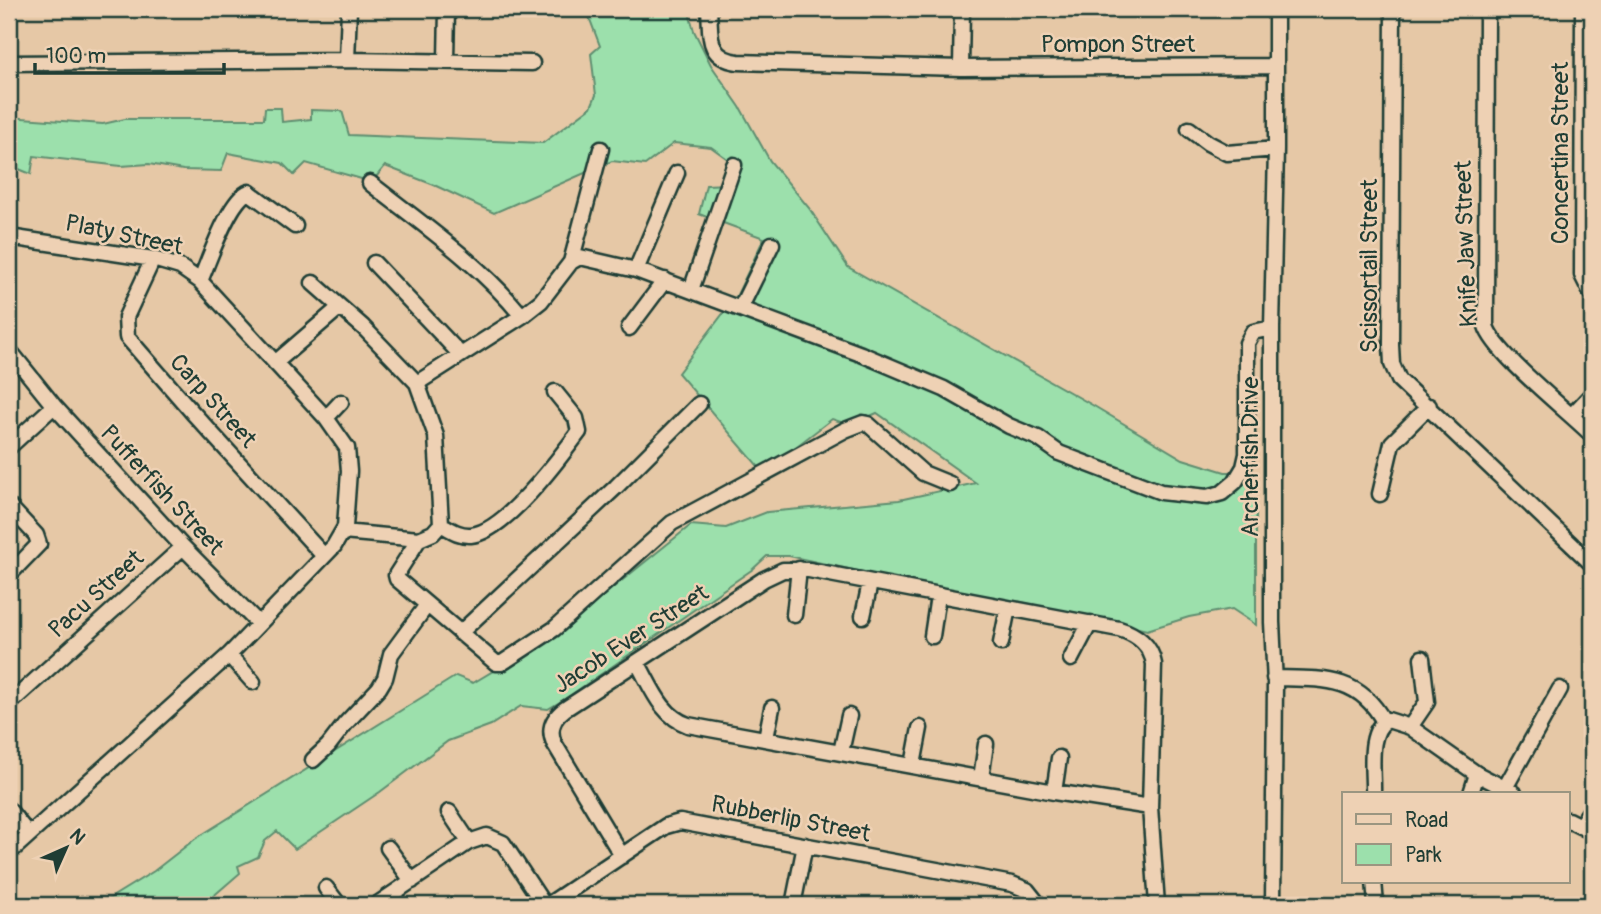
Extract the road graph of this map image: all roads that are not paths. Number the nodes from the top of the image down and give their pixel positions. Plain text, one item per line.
1 (349, 9) edge
2 (447, 9) edge
3 (709, 9) edge
4 (962, 9) edge
5 (1276, 9) edge
6 (1393, 9) edge
7 (1488, 9) edge
8 (1583, 9) edge
9 (347, 60) junction
10 (446, 60) junction
11 (9, 62) edge
12 (532, 63) dead end
13 (1276, 66) junction
14 (961, 68) junction
15 (1189, 129) dead end
16 (601, 149) dead end
17 (1276, 149) junction
18 (734, 165) dead end
19 (677, 173) dead end
20 (370, 183) dead end
21 (295, 226) dead end
22 (9, 237) edge
23 (772, 244) dead end
24 (153, 259) junction
25 (570, 262) junction
26 (373, 263) dead end
27 (636, 270) junction
28 (200, 281) junction
29 (665, 281) junction
30 (313, 283) dead end
31 (691, 290) junction
32 (1592, 295) edge
33 (340, 307) junction
34 (740, 309) junction
35 (522, 316) junction
36 (629, 328) dead end
37 (1272, 328) junction
38 (9, 350) edge
39 (461, 355) junction
40 (275, 363) junction
41 (417, 383) junction
42 (555, 392) dead end
43 (1592, 394) edge
44 (341, 402) dead end
45 (699, 404) dead end
46 (54, 406) junction
47 (1429, 406) junction
48 (1572, 415) junction
49 (326, 418) junction
50 (1592, 435) edge
51 (9, 447) edge
52 (950, 484) dead end
53 (1380, 494) dead end
54 (9, 506) edge
55 (441, 524) junction
56 (343, 532) junction
57 (419, 539) junction
58 (183, 547) junction
59 (324, 556) junction
60 (1592, 564) edge
61 (799, 569) junction
62 (9, 575) edge
63 (870, 583) junction
64 (939, 596) junction
65 (427, 605) junction
66 (1008, 608) junction
67 (794, 615) dead end
68 (863, 615) dead end
69 (1090, 623) junction
70 (258, 625) junction
71 (460, 633) junction
72 (932, 636) dead end
73 (1001, 643) dead end
74 (229, 655) junction
75 (1422, 658) dead end
76 (1071, 659) dead end
77 (637, 662) junction
78 (1274, 678) junction
79 (253, 682) dead end
80 (1559, 689) dead end
81 (9, 704) edge
82 (772, 708) dead end
83 (849, 716) dead end
84 (1384, 722) junction
85 (1410, 727) junction
86 (920, 728) dead end
87 (766, 738) junction
88 (986, 744) dead end
89 (841, 752) junction
90 (1059, 758) dead end
91 (313, 760) dead end
92 (914, 765) junction
93 (1477, 774) junction
94 (981, 778) junction
95 (1510, 791) edge
96 (1373, 792) edge
97 (1472, 792) edge
98 (1054, 793) junction
99 (1150, 807) junction
100 (1592, 808) edge
101 (9, 810) edge
102 (449, 812) dead end
103 (1580, 826) edge
104 (29, 835) junction
105 (470, 842) junction
106 (805, 845) junction
107 (388, 848) dead end
108 (9, 853) edge
109 (622, 856) junction
110 (412, 881) junction
111 (1374, 883) edge
112 (326, 888) dead end
113 (339, 905) edge
114 (376, 905) edge
115 (546, 905) edge
116 (793, 905) edge
117 (1039, 905) edge
118 (1157, 905) edge
119 (1273, 905) edge
120 (1376, 905) edge

1 - 9 street
2 - 10 street
3 - 14 street, Pompon Street
4 - 14 street
5 - 13 street, Archerfish Drive
6 - 47 street, Scissortail Street
7 - 48 street, Knife Jaw Street
8 - 32 street, Concertina Street
9 - 10 street
9 - 11 street
10 - 12 street
13 - 14 street, Pompon Street
13 - 17 street, Archerfish Drive
15 - 17 street
16 - 25 street
17 - 37 street, Archerfish Drive
18 - 31 street
19 - 27 street
20 - 35 street
21 - 28 street
22 - 24 street, Platy Street
23 - 34 street
24 - 28 street, Platy Street
24 - 59 street, Carp Street
25 - 27 street
25 - 35 street
26 - 39 street
27 - 29 street
28 - 40 street, Platy Street
29 - 31 street
29 - 36 street
30 - 33 street
31 - 34 street
33 - 40 street
33 - 41 street
34 - 37 street
35 - 39 street
37 - 78 street, Archerfish Drive
38 - 46 street, Pufferfish Street
39 - 41 street
40 - 49 street, Platy Street
41 - 55 street
42 - 55 street
43 - 48 street
44 - 49 street
45 - 71 street
46 - 51 street
46 - 58 street, Pufferfish Street
47 - 53 street
47 - 60 street, Scissortail Street
48 - 50 street, Knife Jaw Street
49 - 56 street, Platy Street
52 - 71 street
54 - 62 street
55 - 57 street
56 - 57 street
56 - 59 street
57 - 65 street
58 - 70 street, Pufferfish Street
58 - 81 street, Pacu Street
59 - 70 street
61 - 63 street, Jacob Ever Street
61 - 67 street
61 - 77 street, Jacob Ever Street
63 - 64 street, Jacob Ever Street
63 - 68 street
64 - 66 street, Jacob Ever Street
64 - 72 street
65 - 71 street
65 - 91 street
66 - 69 street, Jacob Ever Street
66 - 73 street
69 - 76 street
69 - 99 street, Jacob Ever Street
70 - 74 street
74 - 79 street
74 - 104 street
75 - 85 street
77 - 87 street
77 - 109 street, Jacob Ever Street
78 - 84 street
78 - 119 street, Archerfish Drive
80 - 95 street
82 - 87 street
83 - 89 street
84 - 85 street
84 - 96 street
85 - 93 street
86 - 92 street
87 - 89 street
88 - 94 street
89 - 92 street
90 - 98 street
92 - 94 street
93 - 95 street
93 - 97 street
94 - 98 street
98 - 99 street
99 - 118 street, Jacob Ever Street
100 - 103 street
101 - 104 street
102 - 105 street
104 - 108 street
105 - 110 street
105 - 115 street
106 - 109 street, Rubberlip Street
106 - 116 street
106 - 117 street, Rubberlip Street
107 - 110 street
109 - 115 street, Rubberlip Street
110 - 114 street
111 - 120 street
112 - 113 street

